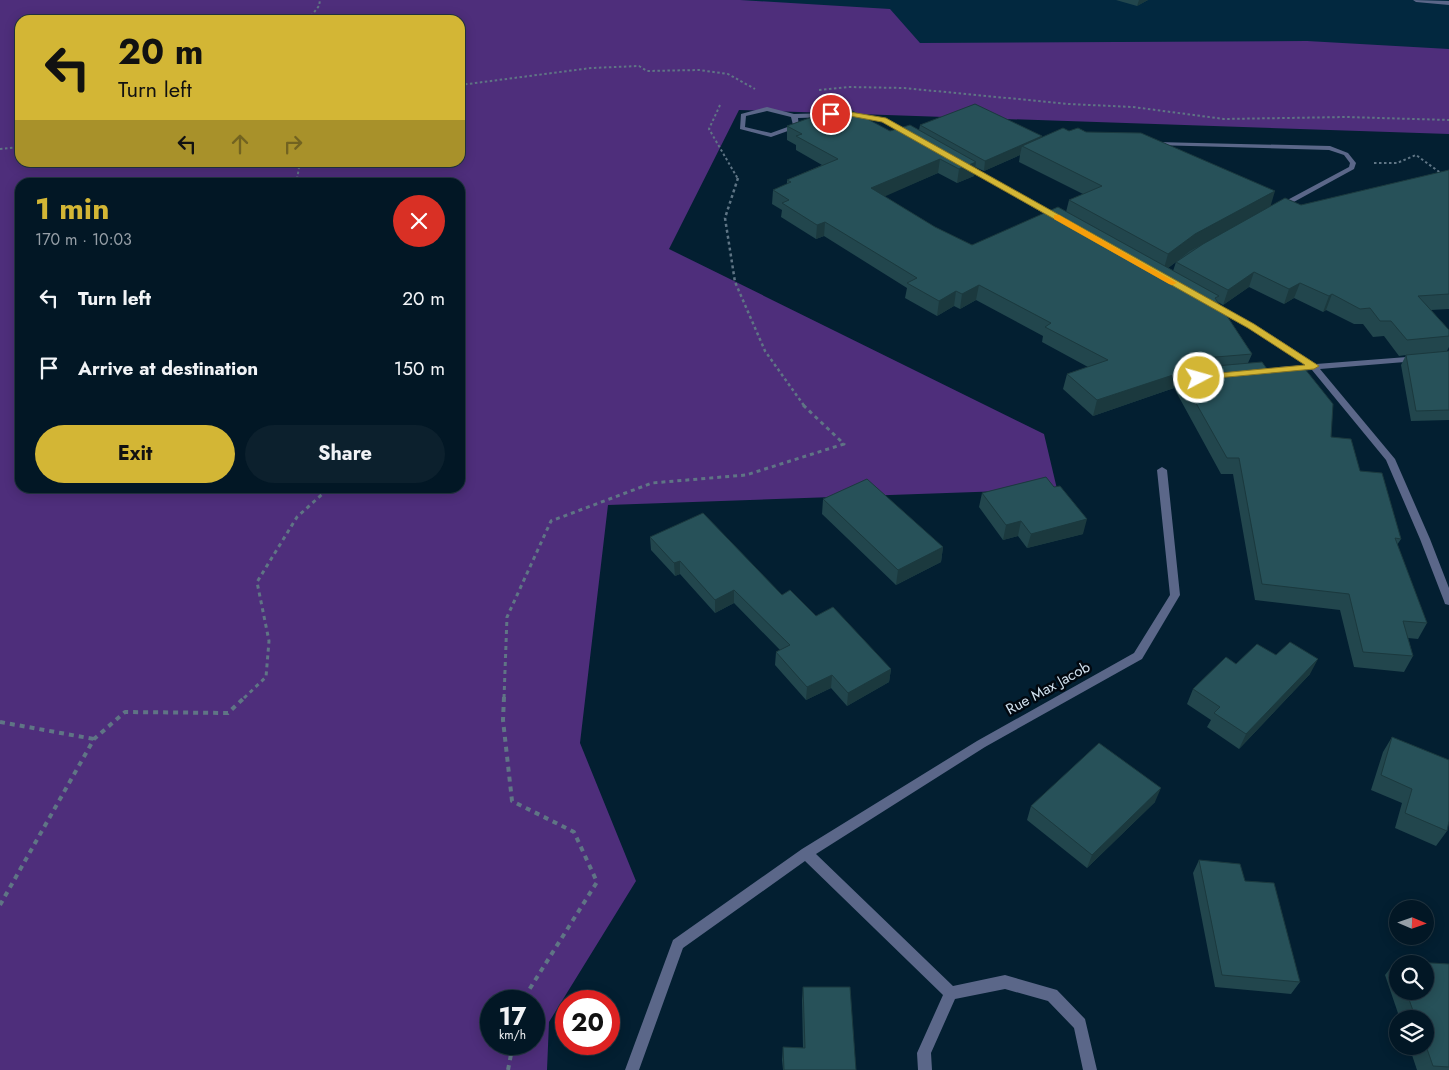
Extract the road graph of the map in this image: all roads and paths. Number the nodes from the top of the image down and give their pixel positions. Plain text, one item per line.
1 (320, 0) edge
2 (1416, 0) edge
3 (1449, 3) edge
4 (312, 15) edge
5 (465, 83) edge
6 (848, 87) dead end
7 (758, 90) dead end
8 (722, 101) dead end
9 (794, 116) junction
10 (1449, 120) edge
11 (917, 139) edge
12 (1147, 144) edge
13 (15, 148) edge
14 (0, 149) edge
15 (959, 162) edge
16 (1353, 163) junction
17 (1449, 180) edge
18 (1270, 213) edge
19 (1061, 220) edge
20 (1203, 300) edge
21 (1430, 358) edge
22 (1314, 366) junction
23 (1266, 371) edge
24 (1162, 470) dead end
25 (323, 493) edge
26 (1449, 601) edge
27 (0, 722) edge
28 (94, 739) junction
29 (806, 853) junction
30 (0, 905) edge
31 (529, 990) edge
32 (951, 993) junction
33 (511, 1055) edge
34 (508, 1070) edge
35 (632, 1070) edge
36 (925, 1070) edge
37 (1090, 1070) edge

1 - 4 path
2 - 3 street
5 - 7 path
6 - 10 path
8 - 31 path
9 - 9 street
9 - 11 street
12 - 16 street
13 - 14 path
15 - 19 street
16 - 17 path
16 - 18 street
20 - 22 street
21 - 22 street
22 - 23 street
22 - 26 street
24 - 29 street, Rue Max Jacob
25 - 28 path
27 - 28 path
28 - 30 path
29 - 32 street
29 - 35 street, Rue Max Jacob
32 - 36 street
32 - 37 street
33 - 34 path

